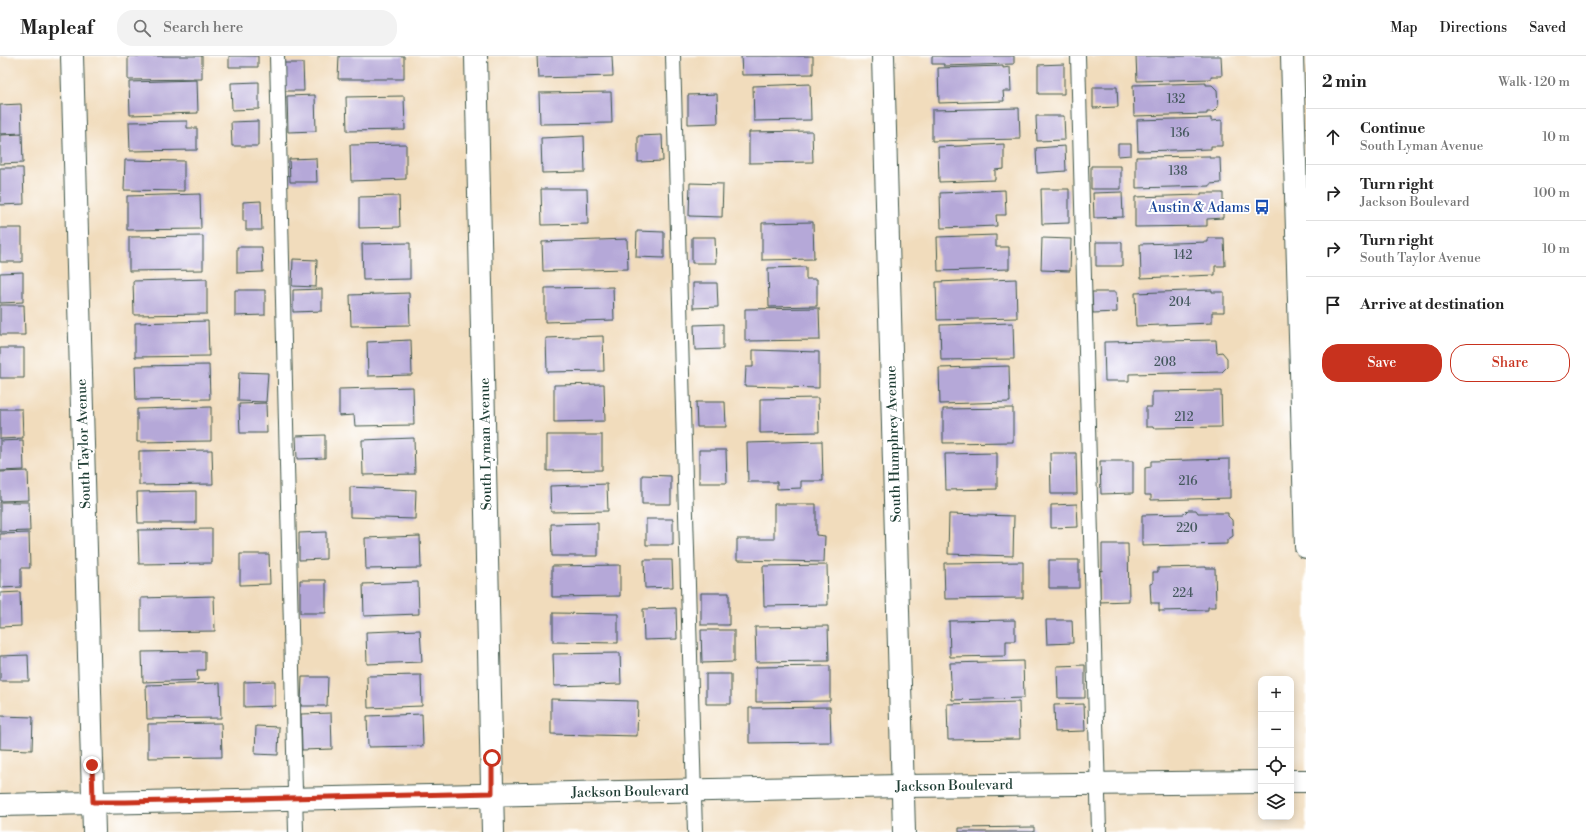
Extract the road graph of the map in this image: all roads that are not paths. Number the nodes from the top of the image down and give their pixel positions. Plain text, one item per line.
1 (72, 56) edge
2 (277, 56) edge
3 (476, 56) edge
4 (673, 56) edge
5 (883, 56) edge
6 (1078, 56) edge
7 (1292, 56) edge
8 (1302, 253) edge
9 (1306, 546) edge
10 (1294, 781) edge
11 (1306, 781) edge
12 (1258, 782) edge
13 (1098, 784) junction
14 (902, 786) junction
15 (694, 790) junction
16 (492, 793) junction
17 (296, 798) junction
18 (93, 802) junction
19 (0, 805) edge
20 (94, 832) edge
21 (296, 832) edge
22 (493, 832) edge
23 (695, 832) edge
24 (904, 832) edge
25 (1099, 832) edge

1 - 18 street, South Taylor Avenue
2 - 17 lane
3 - 16 street, South Lyman Avenue
4 - 15 lane
5 - 14 street, South Humphrey Avenue
6 - 13 lane
7 - 8 street
8 - 9 street
10 - 11 street
12 - 13 street, Jackson Boulevard
13 - 14 street, Jackson Boulevard
13 - 25 lane
14 - 15 street, Jackson Boulevard
14 - 24 street, South Humphrey Avenue
15 - 16 street, Jackson Boulevard
15 - 23 lane
16 - 17 street, Jackson Boulevard
16 - 22 street, South Lyman Avenue
17 - 18 street, Jackson Boulevard
17 - 21 lane
18 - 19 street, Jackson Boulevard
18 - 20 street, South Taylor Avenue

